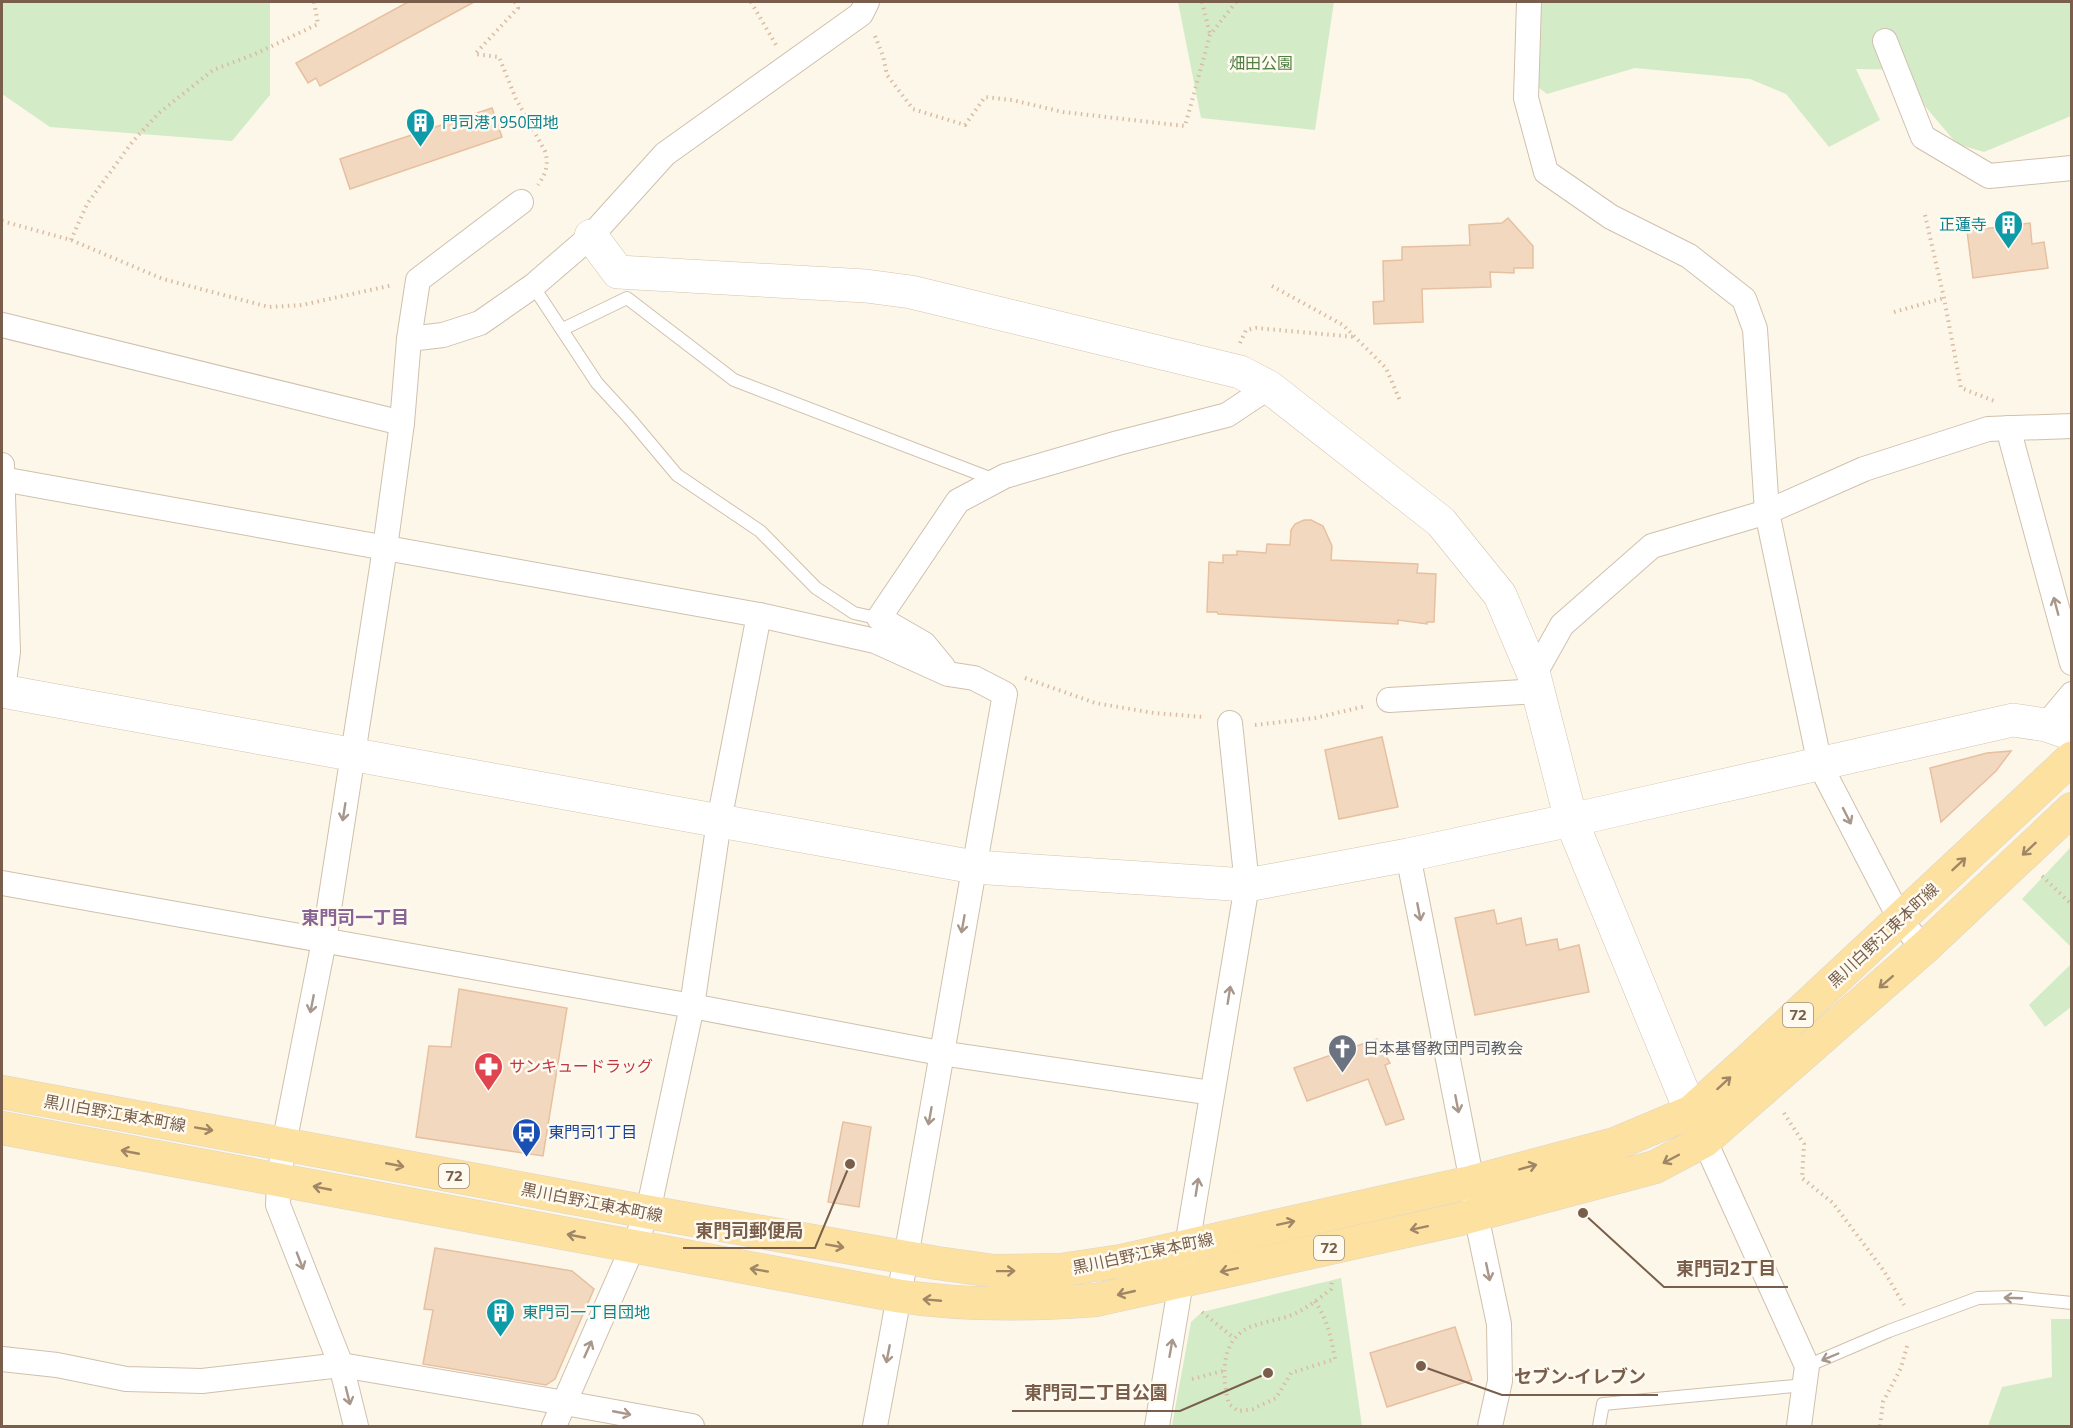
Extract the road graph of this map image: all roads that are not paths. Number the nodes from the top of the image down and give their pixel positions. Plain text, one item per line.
1 (1529, 2) edge
2 (864, 8) edge
3 (1885, 41) dead end
4 (2072, 168) edge
5 (521, 202) road end
6 (591, 236) junction
7 (533, 286) junction
8 (2, 325) edge
9 (563, 329) junction
10 (409, 339) junction
11 (1269, 387) junction
12 (402, 423) junction
13 (2072, 426) edge
14 (2016, 428) junction
15 (2, 473) edge
16 (996, 480) junction
17 (1767, 512) junction
18 (386, 548) junction
19 (759, 615) junction
20 (881, 619) junction
21 (2072, 663) edge
22 (948, 674) junction
23 (1536, 683) junction
24 (2, 692) edge
25 (2072, 694) edge
26 (1389, 700) road end
27 (1230, 723) road end
28 (2059, 730) edge
29 (353, 754) junction
30 (2072, 758) edge
31 (1820, 765) junction
32 (2072, 809) edge
33 (1571, 820) junction
34 (719, 821) junction
35 (1408, 855) junction
36 (974, 867) junction
37 (2, 883) edge
38 (1247, 885) junction
39 (1900, 919) junction
40 (324, 941) junction
41 (1923, 949) junction
42 (692, 1006) junction
43 (940, 1053) junction
44 (2, 1092) edge
45 (1212, 1093) junction
46 (1691, 1112) junction
47 (2, 1128) edge
48 (1704, 1141) junction
49 (284, 1144) junction
50 (279, 1180) junction
51 (1472, 1182) junction
52 (648, 1212) junction
53 (1476, 1215) junction
54 (1188, 1245) junction
55 (633, 1246) junction
56 (906, 1258) junction
57 (1189, 1293) junction
58 (899, 1296) junction
59 (2072, 1303) edge
60 (341, 1365) junction
61 (7, 1366) edge
62 (1806, 1376) junction
63 (565, 1403) junction
64 (356, 1426) edge
65 (554, 1426) edge
66 (692, 1426) edge
67 (874, 1426) edge
68 (1157, 1426) edge
69 (1490, 1426) edge
70 (1599, 1426) edge
71 (1798, 1426) edge

1 - 17 street
2 - 6 street
3 - 4 street
5 - 10 street
6 - 7 street
6 - 11 street
7 - 9 lane
7 - 10 street
8 - 12 street
9 - 16 lane
9 - 20 lane
10 - 12 street
11 - 16 street
11 - 23 street
12 - 18 street
13 - 14 street
14 - 17 street
21 -> 14 street
15 - 18 street
15 - 24 street
16 - 20 street
17 - 23 street
17 - 31 street
18 - 19 street
18 - 29 street
19 - 22 street
19 - 34 street
20 - 22 street
22 - 36 street
23 - 26 street
23 - 33 street
24 - 29 street
25 - 28 street
27 - 38 street
28 - 31 street
29 - 34 street
29 -> 40 street
39 -> 30 main road, 黒川白野江東本町線 / 72
31 - 33 street
31 -> 39 street
32 -> 41 main road, 黒川白野江東本町線 / 72
33 - 35 street
33 - 46 street
34 - 36 street
34 - 42 street
35 - 38 street
35 -> 51 street
36 - 38 street
36 -> 43 street
37 - 40 street
45 -> 38 street
39 - 41 street
46 -> 39 main road, 黒川白野江東本町線 / 72
40 - 42 street
40 -> 49 street
41 -> 48 main road, 黒川白野江東本町線 / 72
42 - 43 street
42 - 52 street
43 - 45 street
43 -> 56 street
44 -> 49 main road, 黒川白野江東本町線 / 72
54 -> 45 street
46 - 48 street
51 -> 46 main road, 黒川白野江東本町線 / 72
50 -> 47 main road, 黒川白野江東本町線 / 72
48 -> 53 main road, 黒川白野江東本町線 / 72
48 - 62 street
49 - 50 street
49 -> 52 main road, 黒川白野江東本町線 / 72
55 -> 50 main road, 黒川白野江東本町線 / 72
50 -> 60 street
51 - 53 street
54 -> 51 main road, 黒川白野江東本町線 / 72
52 - 55 street
52 -> 56 main road, 黒川白野江東本町線 / 72
53 -> 57 main road, 黒川白野江東本町線 / 72
53 -> 69 street
56 -> 54 main road, 黒川白野江東本町線 / 72
54 - 57 street
58 -> 55 main road, 黒川白野江東本町線 / 72
63 -> 55 street
56 - 58 street
57 -> 58 main road, 黒川白野江東本町線 / 72
68 -> 57 street
58 -> 67 street
59 -> 62 lane
60 - 61 street
60 - 63 street
60 -> 64 street
62 - 70 lane
62 - 71 street
63 - 65 street
63 -> 66 street

